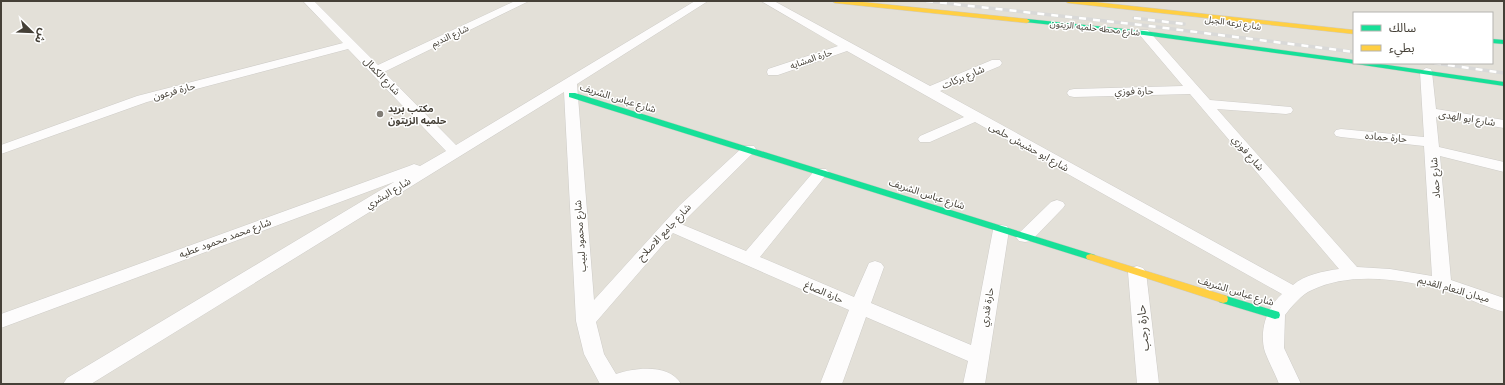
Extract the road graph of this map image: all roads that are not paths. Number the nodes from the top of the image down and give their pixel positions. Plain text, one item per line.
1 (308, 1) edge
2 (524, 1) edge
3 (703, 1) edge
4 (766, 1) edge
5 (835, 1) edge
6 (1068, 1) edge
7 (1121, 1) edge
8 (1112, 6) junction
9 (1353, 25) edge
10 (1353, 32) edge
11 (1144, 33) junction
12 (1353, 38) edge
13 (1493, 40) edge
14 (1504, 42) edge
15 (351, 45) junction
16 (848, 46) junction
17 (1493, 48) edge
18 (1504, 49) edge
19 (1353, 62) edge
20 (996, 63) dead end
21 (1366, 64) edge
22 (376, 71) junction
23 (773, 72) dead end
24 (1426, 72) junction
25 (1504, 84) edge
26 (571, 88) junction
27 (1193, 90) junction
28 (929, 91) junction
29 (1074, 93) dead end
30 (1205, 104) junction
31 (1286, 110) dead end
32 (1429, 112) junction
33 (975, 117) junction
34 (1504, 124) edge
35 (1341, 133) dead end
36 (925, 139) dead end
37 (1432, 146) junction
38 (749, 149) junction
39 (1, 150) edge
40 (452, 154) junction
41 (1504, 167) edge
42 (821, 172) junction
43 (1057, 205) dead end
44 (670, 226) junction
45 (1001, 230) junction
46 (1025, 237) junction
47 (749, 259) junction
48 (875, 267) dead end
49 (1138, 272) junction
50 (1352, 273) junction
51 (1442, 284) junction
52 (1292, 292) junction
53 (1504, 305) edge
54 (860, 307) junction
55 (1275, 315) junction
56 (1, 321) edge
57 (586, 321) junction
58 (979, 357) junction
59 (74, 384) edge
60 (611, 384) edge
61 (670, 384) edge
62 (832, 384) edge
63 (974, 384) edge
64 (1148, 384) edge
65 (1290, 384) edge

1 - 15 street, شارع الكمال
2 - 22 street, شارع النديم
3 - 26 street, شارع البشري
4 - 16 street, شارع ابو حشيش حلمى
5 - 11 street, شارع محطه حلميه الزيتون
6 - 8 street
7 - 9 street, شارع ترعه الجبل
8 - 10 street
8 - 12 street, شارع ترعه الجبل
11 - 19 street, شارع محطه حلميه الزيتون
11 - 27 street, شارع فوزي
13 - 14 street
15 - 22 street, شارع الكمال
15 - 39 street, حارة فرعون
16 - 23 street, حارة المشايه
16 - 28 street, شارع ابو حشيش حلمى
17 - 18 street
20 - 28 street, شارع بركات
21 - 24 street
22 - 40 street, شارع الكمال
24 - 25 street
24 - 32 street, شارع حماد
26 - 38 street, شارع عباس الشريف
26 - 40 street, شارع البشري
26 - 57 street, شارع محمود لبيب
27 - 29 street, حارة فوزي
27 - 30 street, شارع فوزي
28 - 33 street, شارع ابو حشيش حلمى
30 - 31 street
30 - 50 street, شارع فوزي
32 - 34 street, شارع ابو الهدى
32 - 37 street, شارع حماد
33 - 36 street
33 - 52 street, شارع ابو حشيش حلمى
35 - 37 street, حارة حماده
37 - 41 street, حارة حماده
37 - 51 street, شارع حماد
38 - 42 street, شارع عباس الشريف
38 - 44 street, شارع جامع الاصلاح
40 - 56 street, شارع محمد محمود عطيه
40 - 59 street, شارع البشري
42 - 45 street, شارع عباس الشريف
42 - 47 street
43 - 46 street
44 - 47 street, حارة الصاغ
44 - 57 street, شارع جامع الاصلاح
45 - 46 street, شارع عباس الشريف
45 - 58 street, حارة قدري
46 - 49 street, شارع عباس الشريف
47 - 54 street, حارة الصاغ
48 - 54 street
49 - 55 street, شارع عباس الشريف
49 - 64 street, حارة رجب
50 - 51 street, ميدان النعام القديم
50 - 52 street, ميدان النعام القديم
51 - 53 street, ميدان النعام القديم
52 - 55 street, ميدان النعام القديم
54 - 58 street, حارة الصاغ
54 - 62 street
55 - 65 street
57 - 60 street, شارع محمود لبيب
58 - 63 street, حارة قدري
60 - 61 street

